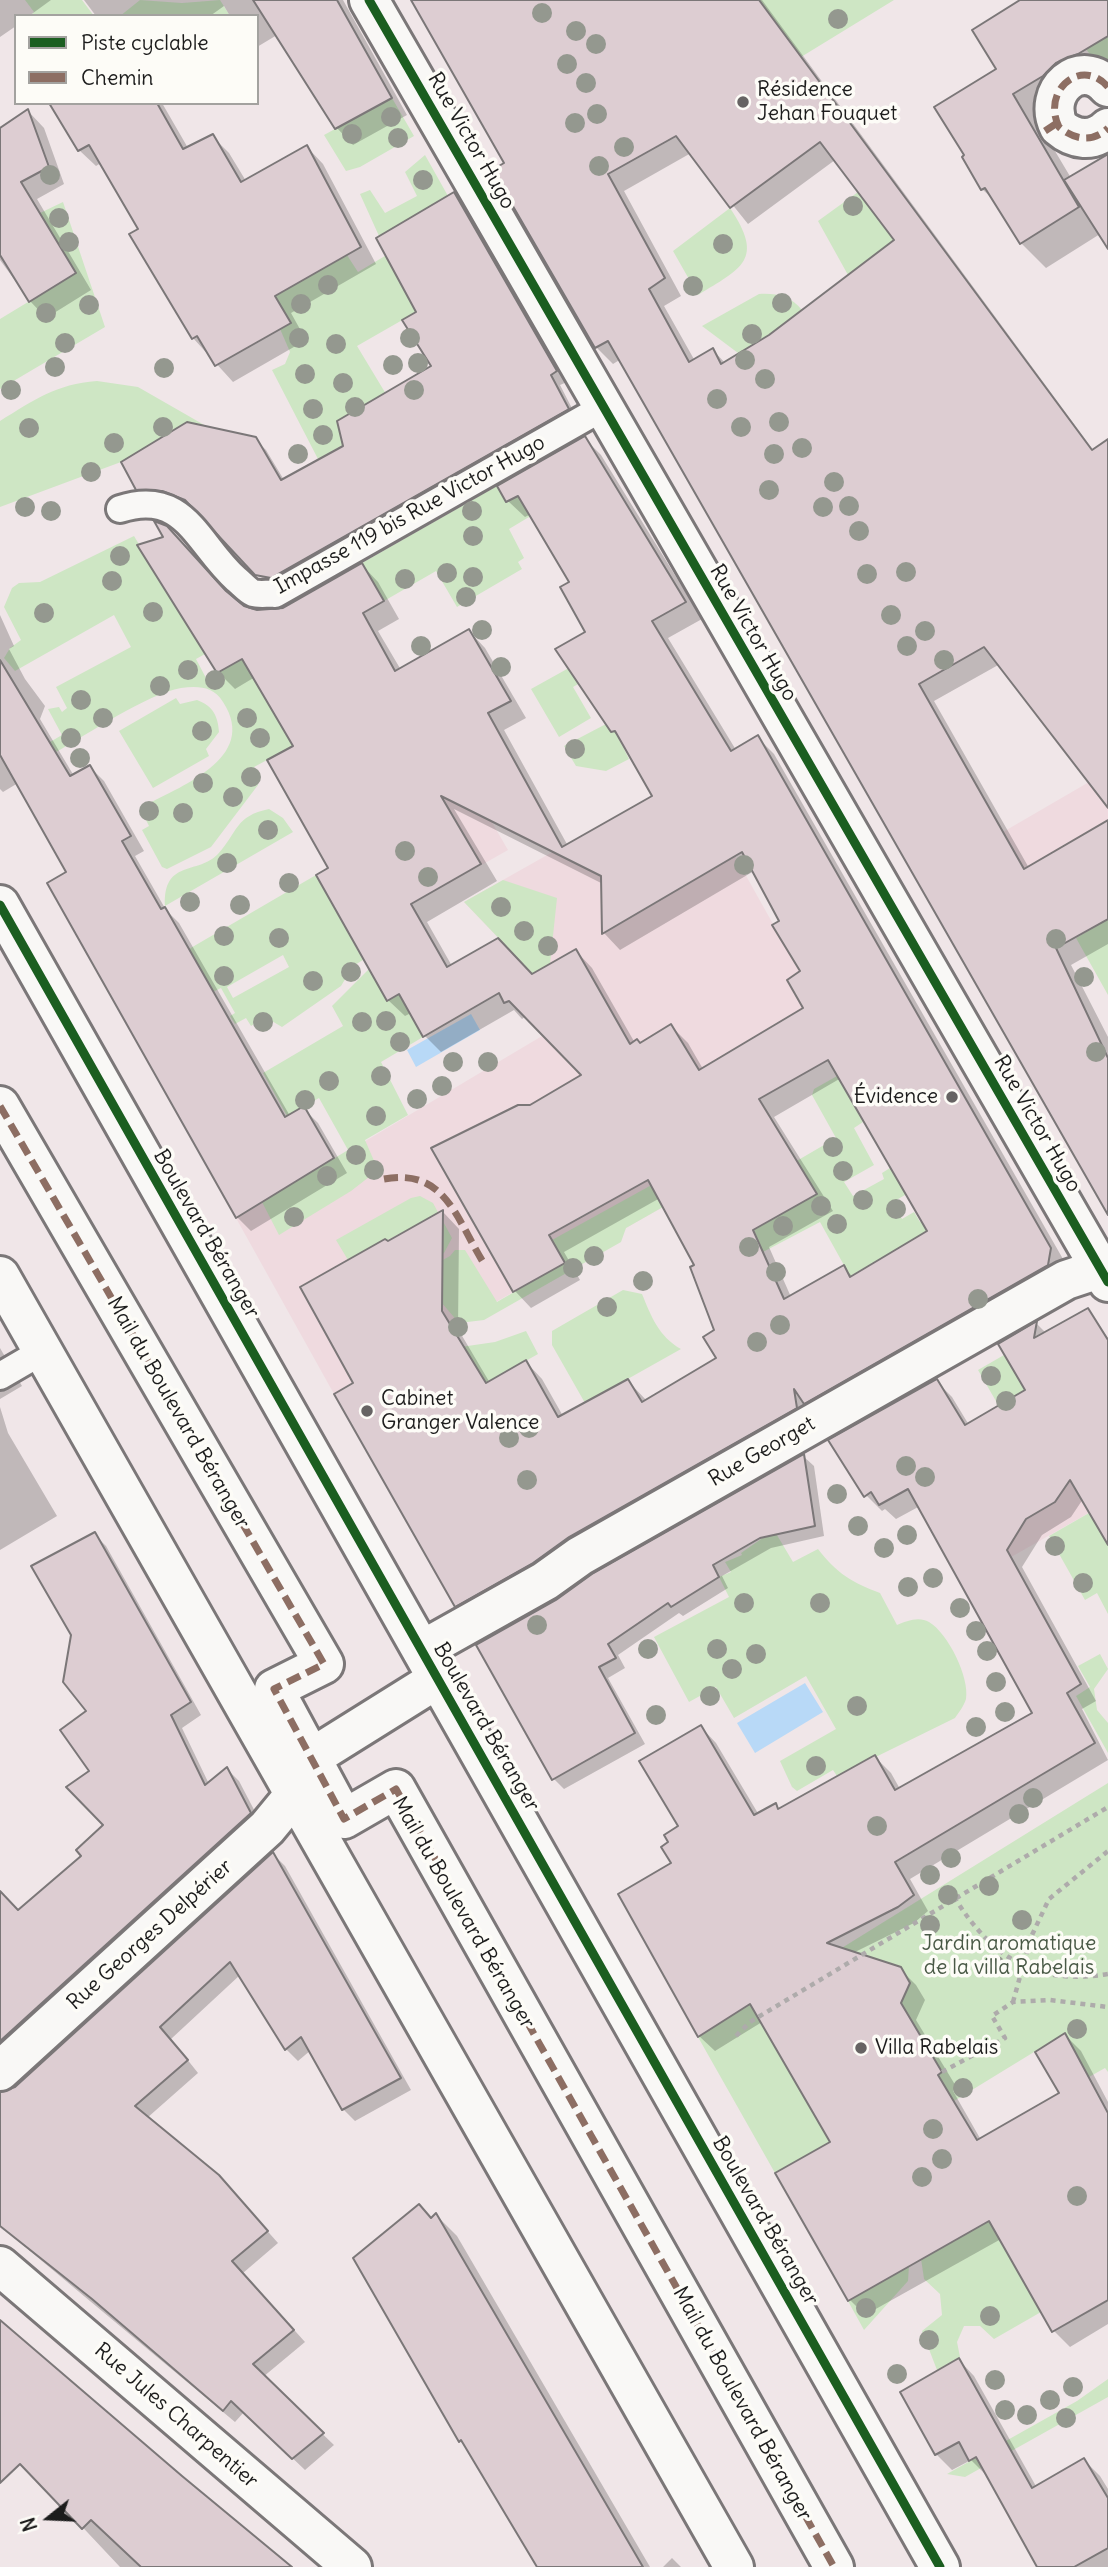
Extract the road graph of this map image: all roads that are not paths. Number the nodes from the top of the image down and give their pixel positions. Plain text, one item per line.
1 (369, 0) edge
2 (1108, 87) edge
3 (1104, 136) edge
4 (604, 407) junction
5 (120, 509) dead end
6 (0, 905) edge
7 (0, 1106) edge
8 (1105, 1272) edge
9 (0, 1276) edge
10 (43, 1351) junction
11 (0, 1376) edge
12 (430, 1664) junction
13 (311, 1758) junction
14 (295, 1794) junction
15 (0, 2071) edge
16 (0, 2266) edge
17 (352, 2567) edge
18 (734, 2567) edge
19 (834, 2567) edge
20 (940, 2567) edge

1 - 4 street, Rue Victor Hugo
2 - 3 street
4 - 5 lane, Impasse 119 bis Rue Victor Hugo
4 - 8 street, Rue Victor Hugo
6 - 12 street, Boulevard Béranger
7 - 13 street, Mail du Boulevard Béranger
8 - 12 street, Rue Georget
9 - 10 street
10 - 11 lane
10 - 14 street
12 - 13 street, Rue Georget
12 - 20 street, Boulevard Béranger
13 - 14 street, Rue Georges Delpérier
13 - 19 street, Mail du Boulevard Béranger
14 - 15 street, Rue Georges Delpérier
14 - 18 street
16 - 17 street, Rue Jules Charpentier

